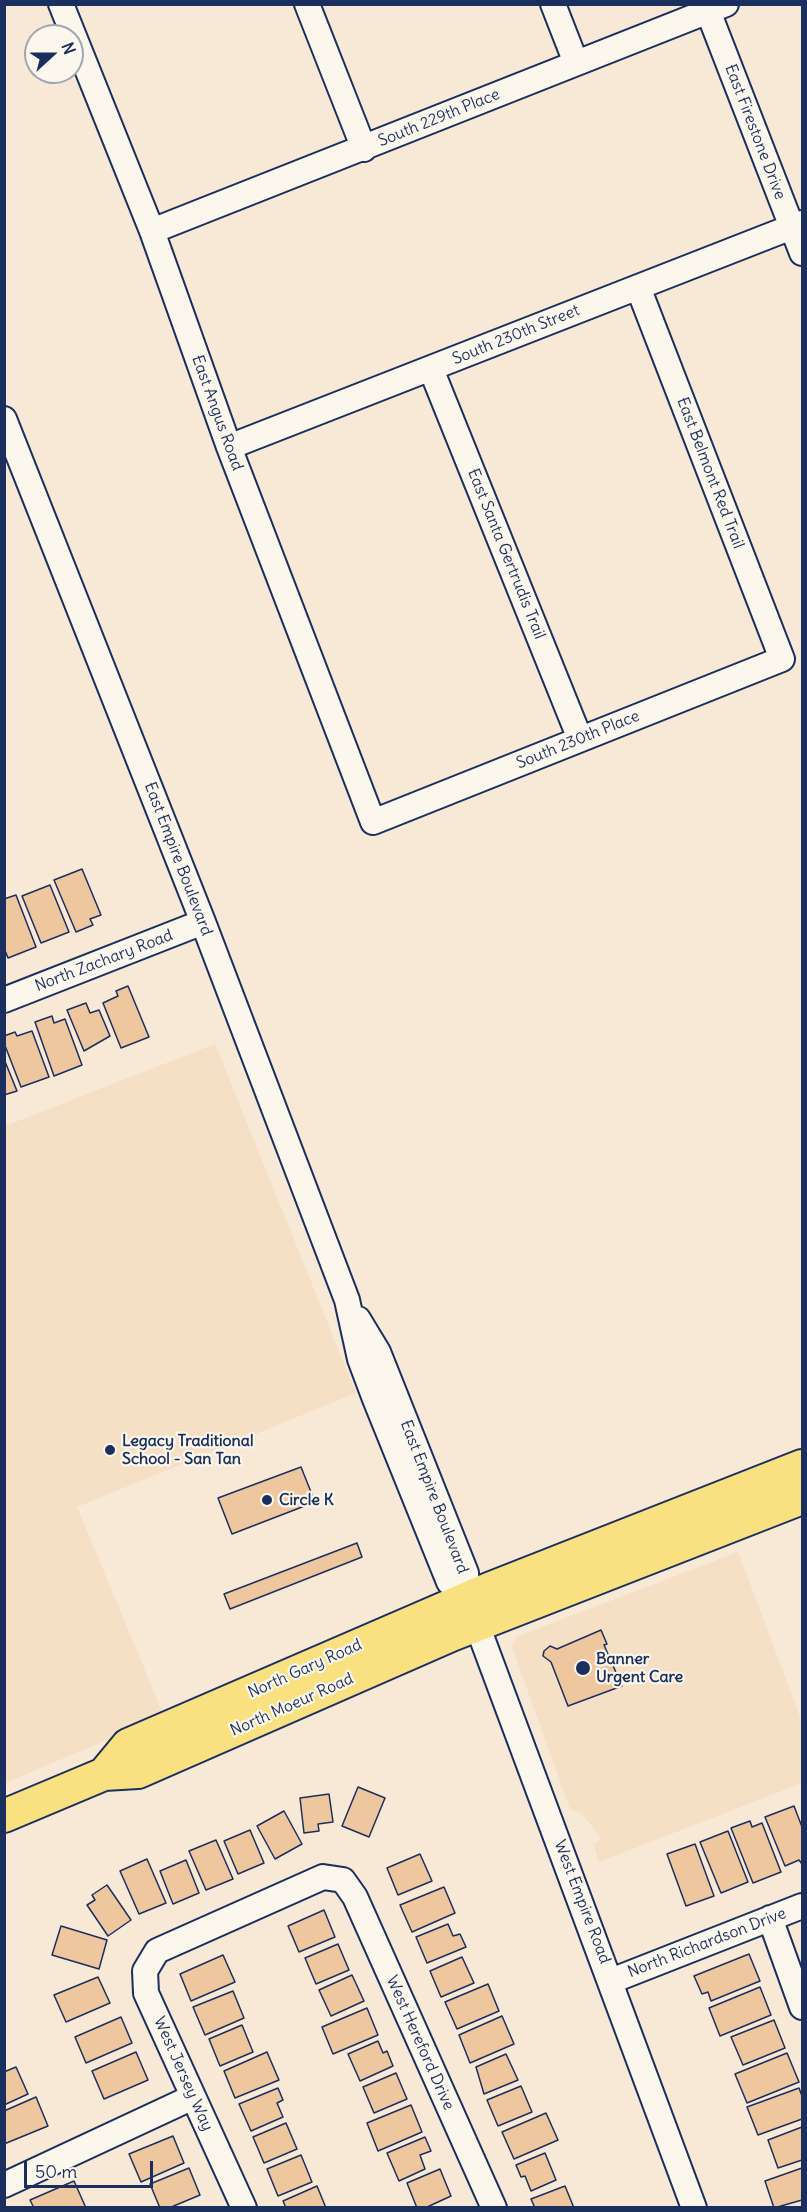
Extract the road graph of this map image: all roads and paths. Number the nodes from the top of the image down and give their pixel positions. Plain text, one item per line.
1 (61, 4) edge
2 (307, 4) edge
3 (552, 4) edge
4 (717, 8) edge
5 (576, 63) junction
6 (364, 149) junction
7 (797, 225) edge
8 (152, 231) junction
9 (802, 253) edge
10 (638, 287) junction
11 (431, 369) junction
12 (4, 419) edge
13 (229, 447) junction
14 (782, 659) joint
15 (580, 739) junction
16 (373, 822) joint
17 (203, 922) junction
18 (4, 1000) edge
19 (802, 1466) edge
20 (802, 1498) edge
21 (472, 1611) junction
22 (4, 1816) edge
23 (343, 1880) joint
24 (802, 1906) edge
25 (770, 1918) junction
26 (611, 1981) junction
27 (802, 2007) edge
28 (193, 2097) junction
29 (4, 2185) edge
30 (244, 2208) edge
31 (494, 2208) edge
32 (694, 2208) edge

1 - 8 street, East Angus Road
2 - 6 street
3 - 5 street
4 - 5 street, South 229th Place
4 - 7 street, East Firestone Drive
5 - 6 street, South 229th Place
6 - 8 street, South 229th Place
7 - 9 street, East Firestone Drive
7 - 10 street, South 230th Street
8 - 13 street, East Angus Road
10 - 11 street, South 230th Street
10 - 14 street, East Belmont Red Trail
11 - 13 street, South 230th Street
11 - 15 street, East Santa Gertrudis Trail
12 - 17 street, East Empire Boulevard
13 - 16 street, East Angus Road
14 - 15 street, South 230th Place
15 - 16 street, South 230th Place
17 - 18 street, North Zachary Road
17 - 21 street, East Empire Boulevard
19 - 21 main road, North Gary Road
20 - 21 main road, North Gary Road
21 - 22 main road, North Gary Road
21 - 26 street, West Empire Road
23 - 28 street, West Jersey Way
23 - 31 street, West Hereford Drive
24 - 25 street, North Richardson Drive
25 - 26 street, North Richardson Drive
25 - 27 street
26 - 32 street, West Empire Road
28 - 29 street
28 - 30 street, West Jersey Way

